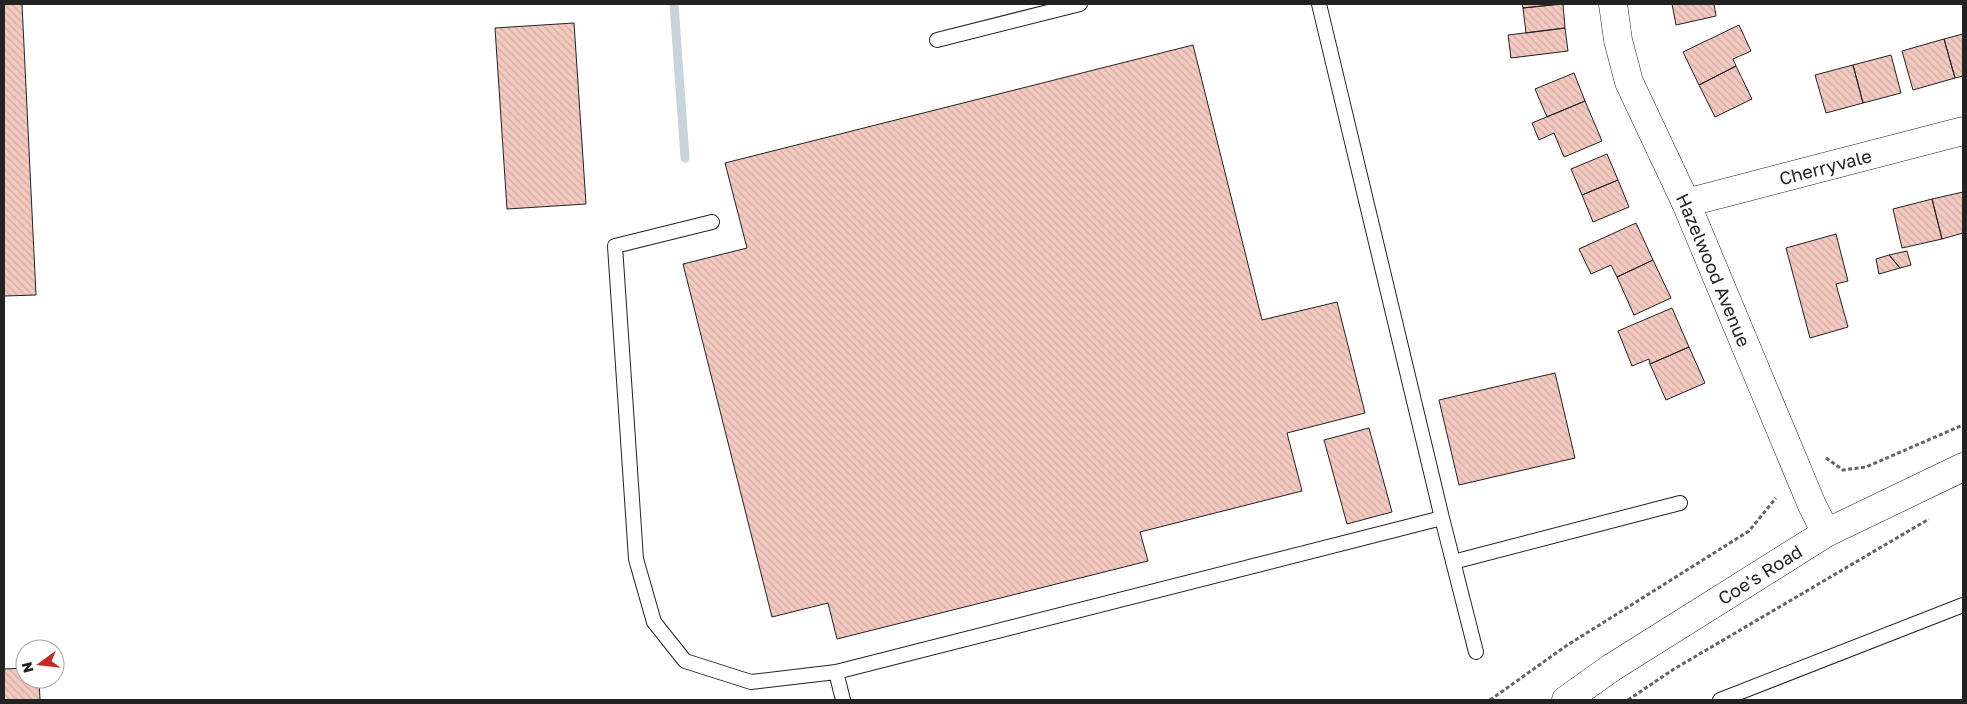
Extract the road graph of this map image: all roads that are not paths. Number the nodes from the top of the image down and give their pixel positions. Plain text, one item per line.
1 (1080, 4) edge
2 (1319, 4) edge
3 (1613, 4) edge
4 (937, 40) dead end
5 (1963, 131) edge
6 (1686, 203) junction
7 (712, 222) dead end
8 (1963, 467) edge
9 (1680, 502) dead end
10 (1442, 518) junction
11 (1826, 533) junction
12 (1453, 562) junction
13 (1963, 605) edge
14 (1476, 652) dead end
15 (836, 672) junction
16 (843, 700) edge
17 (1566, 700) edge
18 (1720, 700) edge

1 - 4 lane
2 - 10 lane
3 - 6 street, Hazelwood Avenue
5 - 6 street, Cherryvale
6 - 11 street, Hazelwood Avenue
7 - 15 lane
8 - 11 street, Coe's Road
9 - 12 lane
10 - 12 lane
10 - 15 lane
11 - 17 street, Coe's Road
12 - 14 lane
13 - 18 lane
15 - 16 lane

